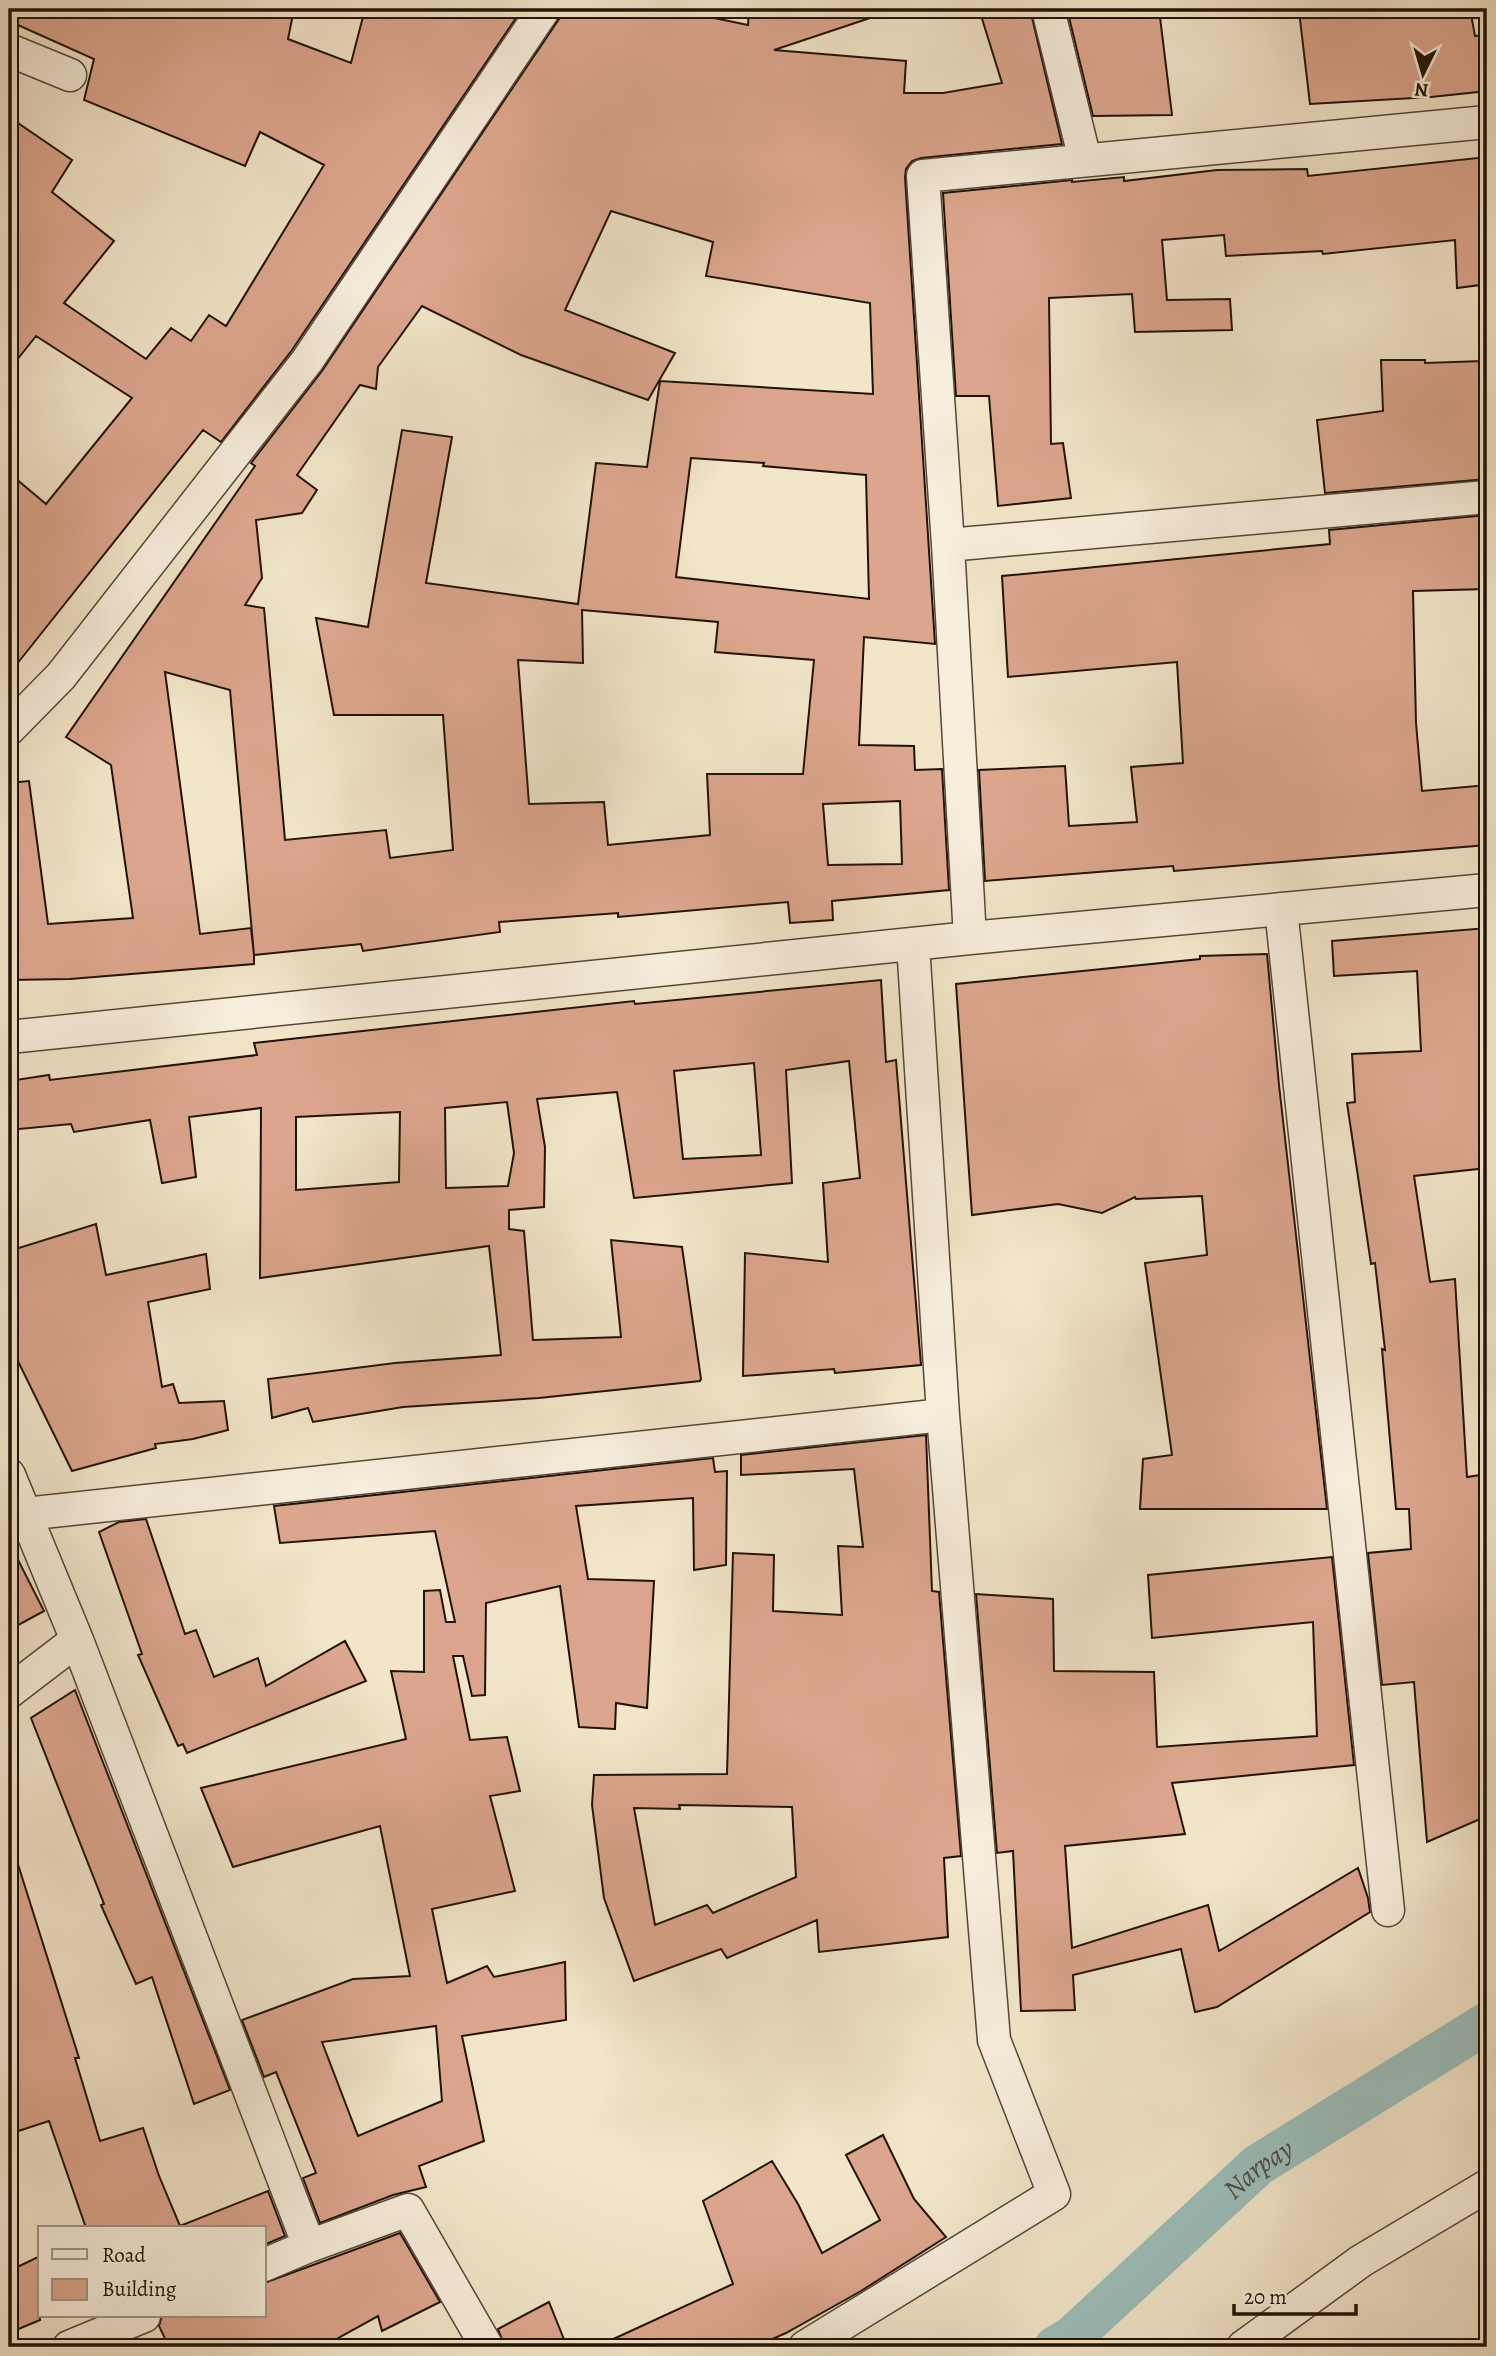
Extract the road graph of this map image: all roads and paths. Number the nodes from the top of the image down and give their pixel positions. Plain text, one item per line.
1 (544, 9) edge
2 (1048, 9) edge
3 (9, 50) edge
4 (70, 75) dead end
5 (1487, 122) edge
6 (1086, 160) junction
7 (1487, 497) edge
8 (948, 545) junction
9 (9, 729) edge
10 (1487, 890) edge
11 (1281, 909) junction
12 (970, 938) junction
13 (912, 944) junction
14 (9, 1037) edge
15 (943, 1415) junction
16 (9, 1475) edge
17 (25, 1514) junction
18 (77, 1640) junction
19 (9, 1692) edge
20 (1388, 1910) dead end
21 (1487, 2186) edge
22 (309, 2246) junction
23 (266, 2264) edge
24 (139, 2318) edge
25 (69, 2347) edge
26 (487, 2347) edge
27 (805, 2347) edge
28 (1243, 2347) edge

1 - 9 street
2 - 6 street
3 - 4 street
5 - 6 street
6 - 8 street
7 - 8 street
8 - 12 street
10 - 11 street
11 - 12 street
11 - 20 street
12 - 13 street
13 - 14 street
13 - 15 street
15 - 17 street
15 - 27 street
16 - 17 street
17 - 18 street
18 - 19 street
18 - 22 street
21 - 28 street
22 - 23 street
22 - 26 street
24 - 25 street

